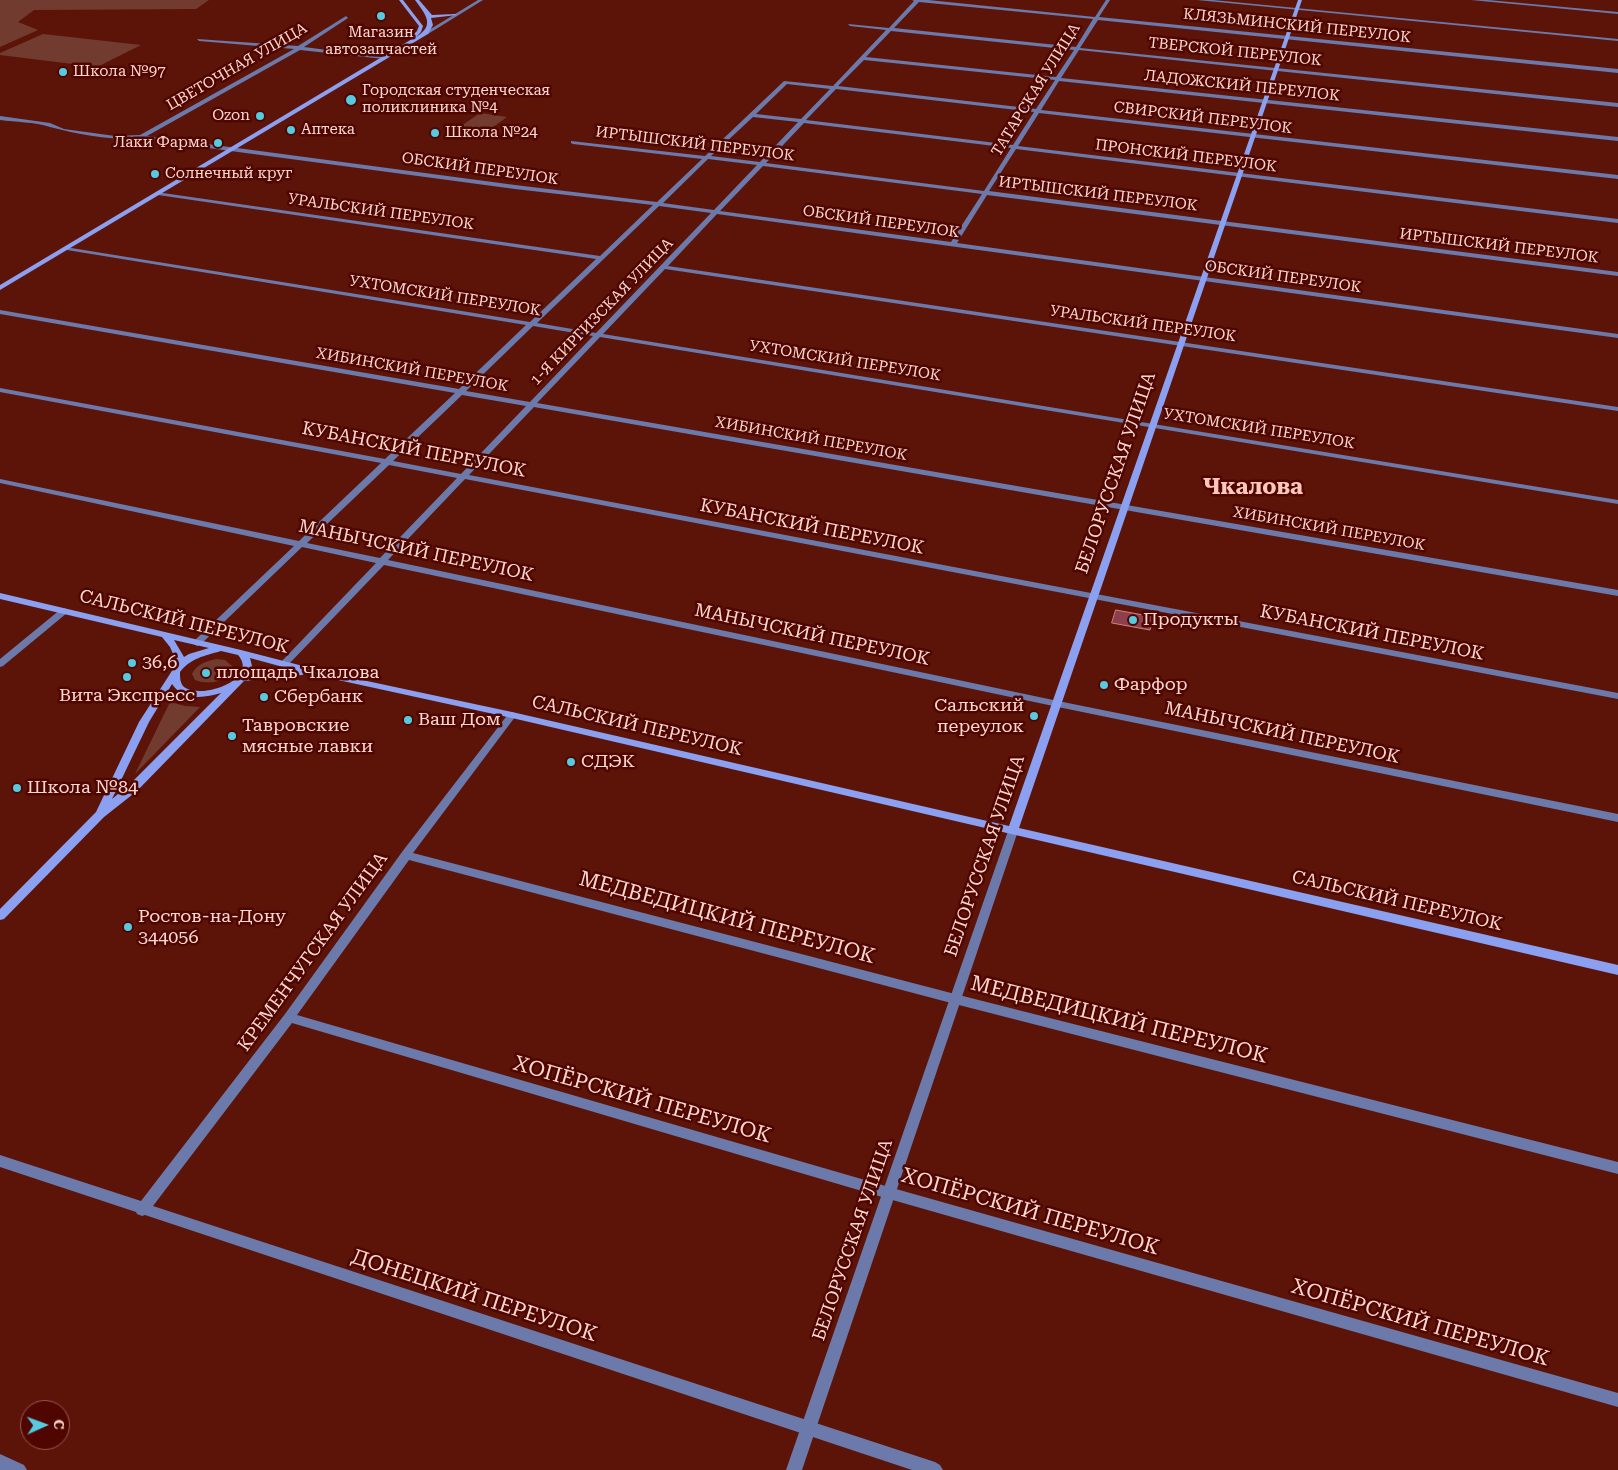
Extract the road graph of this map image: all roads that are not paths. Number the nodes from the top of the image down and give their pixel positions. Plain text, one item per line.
1 (401, 0) edge
2 (417, 0) edge
3 (481, 0) edge
4 (914, 0) edge
5 (918, 0) edge
6 (1108, 0) edge
7 (1199, 0) edge
8 (1300, 0) edge
9 (1474, 0) edge
10 (1017, 5) dead end
11 (1297, 9) junction
12 (1013, 10) junction
13 (1618, 13) edge
14 (428, 15) junction
15 (455, 16) junction
16 (346, 17) dead end
17 (1096, 18) junction
18 (850, 25) dead end
19 (891, 29) junction
20 (426, 33) junction
21 (1287, 37) junction
22 (199, 40) dead end
23 (1618, 40) edge
24 (400, 47) junction
25 (299, 48) junction
26 (1077, 48) junction
27 (382, 58) junction
28 (863, 58) junction
29 (1276, 69) junction
30 (1618, 71) edge
31 (1058, 78) junction
32 (835, 88) junction
33 (1264, 101) junction
34 (1618, 105) edge
35 (1038, 111) junction
36 (751, 115) junction
37 (0, 118) edge
38 (802, 122) junction
39 (1253, 136) junction
40 (141, 137) junction
41 (1618, 139) edge
42 (573, 142) dead end
43 (1015, 147) junction
44 (232, 149) junction
45 (708, 157) junction
46 (762, 164) junction
47 (1240, 175) junction
48 (1618, 178) edge
49 (986, 192) junction
50 (158, 193) junction
51 (658, 204) junction
52 (716, 212) junction
53 (1618, 221) edge
54 (1223, 223) junction
55 (953, 244) junction
56 (67, 248) junction
57 (601, 258) junction
58 (664, 267) junction
59 (1618, 274) edge
60 (1204, 278) junction
61 (0, 288) edge
62 (0, 312) edge
63 (532, 324) junction
64 (599, 335) junction
65 (1618, 336) edge
66 (1181, 344) junction
67 (0, 390) edge
68 (460, 392) junction
69 (532, 405) junction
70 (1618, 409) edge
71 (1153, 426) junction
72 (387, 461) junction
73 (464, 476) junction
74 (0, 481) edge
75 (1618, 502) edge
76 (1124, 508) junction
77 (301, 543) junction
78 (383, 561) junction
79 (1618, 594) edge
80 (0, 596) edge
81 (1093, 598) junction
82 (64, 611) junction
83 (165, 635) junction
84 (197, 643) junction
85 (229, 650) junction
86 (241, 652) junction
87 (0, 664) edge
88 (284, 664) junction
89 (178, 668) junction
90 (310, 671) junction
91 (238, 682) junction
92 (1618, 696) edge
93 (1058, 704) junction
94 (512, 715) junction
95 (100, 814) junction
96 (1618, 818) edge
97 (1013, 831) junction
98 (406, 855) junction
99 (0, 916) edge
100 (1618, 970) edge
101 (955, 999) junction
102 (289, 1017) junction
103 (0, 1161) edge
104 (1618, 1168) edge
105 (889, 1193) junction
106 (142, 1210) junction
107 (1618, 1400) edge
108 (809, 1428) junction
109 (0, 1462) edge
110 (20, 1470) edge
111 (794, 1470) edge
112 (935, 1470) edge

1 - 24 main road
2 - 14 main road
3 - 15 street
4 - 5 street, КЛЯЗЬМИНСКИЙ ПЕРЕУЛОК
5 - 12 street, КЛЯЗЬМИНСКИЙ ПЕРЕУЛОК
5 - 19 street, 1-Я КИРГИЗСКАЯ УЛИЦА
6 - 17 street, ТАТАРСКАЯ УЛИЦА
7 - 11 street
8 - 11 main road, БЕЛОРУССКАЯ УЛИЦА
9 - 13 street
10 - 12 street
11 - 21 main road, БЕЛОРУССКАЯ УЛИЦА
11 - 23 street
12 - 17 street, КЛЯЗЬМИНСКИЙ ПЕРЕУЛОК
14 - 15 main road
14 - 20 main road
15 - 20 street
16 - 25 street, ЦВЕТОЧНАЯ УЛИЦА
17 - 21 street, КЛЯЗЬМИНСКИЙ ПЕРЕУЛОК
17 - 26 street, ТАТАРСКАЯ УЛИЦА
18 - 19 street, ТВЕРСКОЙ ПЕРЕУЛОК
19 - 26 street, ТВЕРСКОЙ ПЕРЕУЛОК
19 - 28 street, 1-Я КИРГИЗСКАЯ УЛИЦА
20 - 24 main road
21 - 29 main road, БЕЛОРУССКАЯ УЛИЦА
21 - 30 street, КЛЯЗЬМИНСКИЙ ПЕРЕУЛОК
22 - 25 street
24 - 27 main road
25 - 27 street
25 - 40 street, ЦВЕТОЧНАЯ УЛИЦА
26 - 29 street, ТВЕРСКОЙ ПЕРЕУЛОК
26 - 31 street, ТАТАРСКАЯ УЛИЦА
27 - 44 main road
28 - 31 street, ЛАДОЖСКИЙ ПЕРЕУЛОК
28 - 32 street, 1-Я КИРГИЗСКАЯ УЛИЦА
29 - 33 main road, БЕЛОРУССКАЯ УЛИЦА
29 - 34 street, ТВЕРСКОЙ ПЕРЕУЛОК
31 - 33 street, ЛАДОЖСКИЙ ПЕРЕУЛОК
31 - 35 street, ТАТАРСКАЯ УЛИЦА
32 - 35 street, СВИРСКИЙ ПЕРЕУЛОК
32 - 36 street, СВИРСКИЙ ПЕРЕУЛОК
32 - 38 street, 1-Я КИРГИЗСКАЯ УЛИЦА
33 - 39 main road, БЕЛОРУССКАЯ УЛИЦА
33 - 41 street, ЛАДОЖСКИЙ ПЕРЕУЛОК
35 - 39 street, СВИРСКИЙ ПЕРЕУЛОК
35 - 43 street, ТАТАРСКАЯ УЛИЦА
36 - 38 street, ПРОНСКИЙ ПЕРЕУЛОК
36 - 45 street
37 - 40 street, ОБСКИЙ ПЕРЕУЛОК
38 - 43 street, ПРОНСКИЙ ПЕРЕУЛОК
38 - 46 street, 1-Я КИРГИЗСКАЯ УЛИЦА
39 - 47 main road, БЕЛОРУССКАЯ УЛИЦА
39 - 48 street, СВИРСКИЙ ПЕРЕУЛОК
40 - 44 street, ОБСКИЙ ПЕРЕУЛОК
42 - 45 street, ИРТЫШСКИЙ ПЕРЕУЛОК
43 - 47 street, ПРОНСКИЙ ПЕРЕУЛОК
43 - 49 street, ТАТАРСКАЯ УЛИЦА
44 - 50 main road
44 - 51 street, ОБСКИЙ ПЕРЕУЛОК
45 - 46 street, ИРТЫШСКИЙ ПЕРЕУЛОК
45 - 51 street
46 - 49 street, ИРТЫШСКИЙ ПЕРЕУЛОК
46 - 52 street, 1-Я КИРГИЗСКАЯ УЛИЦА
47 - 53 street, ПРОНСКИЙ ПЕРЕУЛОК
47 - 54 main road, БЕЛОРУССКАЯ УЛИЦА
49 - 54 street, ИРТЫШСКИЙ ПЕРЕУЛОК
49 - 55 street, ТАТАРСКАЯ УЛИЦА
50 - 56 main road
50 - 57 street, УРАЛЬСКИЙ ПЕРЕУЛОК
51 - 52 street, ОБСКИЙ ПЕРЕУЛОК
51 - 57 street
52 - 55 street, ОБСКИЙ ПЕРЕУЛОК
52 - 58 street, 1-Я КИРГИЗСКАЯ УЛИЦА
54 - 59 street, ИРТЫШСКИЙ ПЕРЕУЛОК
54 - 60 main road, БЕЛОРУССКАЯ УЛИЦА
55 - 60 street, ОБСКИЙ ПЕРЕУЛОК
56 - 61 main road
56 - 63 street, УХТОМСКИЙ ПЕРЕУЛОК
57 - 63 street
58 - 64 street, 1-Я КИРГИЗСКАЯ УЛИЦА
58 - 66 street, УРАЛЬСКИЙ ПЕРЕУЛОК
60 - 65 street, ОБСКИЙ ПЕРЕУЛОК
60 - 66 main road, БЕЛОРУССКАЯ УЛИЦА
62 - 68 street, ХИБИНСКИЙ ПЕРЕУЛОК
63 - 64 street, УХТОМСКИЙ ПЕРЕУЛОК
63 - 68 street
64 - 69 street, 1-Я КИРГИЗСКАЯ УЛИЦА
64 - 71 street, УХТОМСКИЙ ПЕРЕУЛОК
66 - 70 street, УРАЛЬСКИЙ ПЕРЕУЛОК
66 - 71 main road, БЕЛОРУССКАЯ УЛИЦА
67 - 72 street, КУБАНСКИЙ ПЕРЕУЛОК
68 - 69 street, ХИБИНСКИЙ ПЕРЕУЛОК
68 - 72 street
69 - 73 street, 1-Я КИРГИЗСКАЯ УЛИЦА
69 - 76 street, ХИБИНСКИЙ ПЕРЕУЛОК
71 - 75 street, УХТОМСКИЙ ПЕРЕУЛОК
71 - 76 main road, БЕЛОРУССКАЯ УЛИЦА
72 - 73 street, КУБАНСКИЙ ПЕРЕУЛОК
72 - 77 street
73 - 78 street, 1-Я КИРГИЗСКАЯ УЛИЦА
73 - 81 street, КУБАНСКИЙ ПЕРЕУЛОК
74 - 77 street, МАНЫЧСКИЙ ПЕРЕУЛОК
76 - 79 street, ХИБИНСКИЙ ПЕРЕУЛОК
76 - 81 main road, БЕЛОРУССКАЯ УЛИЦА
77 - 78 street, МАНЫЧСКИЙ ПЕРЕУЛОК
77 - 84 street
78 - 88 street, 1-Я КИРГИЗСКАЯ УЛИЦА
78 - 93 street, МАНЫЧСКИЙ ПЕРЕУЛОК
80 - 82 main road, САЛЬСКИЙ ПЕРЕУЛОК
81 - 92 street, КУБАНСКИЙ ПЕРЕУЛОК
81 - 93 main road, БЕЛОРУССКАЯ УЛИЦА
82 - 83 main road, САЛЬСКИЙ ПЕРЕУЛОК
82 - 87 street
83 - 84 main road, САЛЬСКИЙ ПЕРЕУЛОК
83 - 89 main road
84 - 85 main road, САЛЬСКИЙ ПЕРЕУЛОК
85 - 86 main road, САЛЬСКИЙ ПЕРЕУЛОК
85 - 89 main road
86 - 88 main road, САЛЬСКИЙ ПЕРЕУЛОК
86 - 91 main road
88 - 90 main road, САЛЬСКИЙ ПЕРЕУЛОК
89 - 91 main road
89 - 95 main road
90 - 91 main road
90 - 94 main road, САЛЬСКИЙ ПЕРЕУЛОК
91 - 95 main road
93 - 96 street, МАНЫЧСКИЙ ПЕРЕУЛОК
93 - 97 main road, БЕЛОРУССКАЯ УЛИЦА
94 - 97 main road, САЛЬСКИЙ ПЕРЕУЛОК
94 - 98 street, КРЕМЕНЧУГСКАЯ УЛИЦА
95 - 99 main road
97 - 100 main road, САЛЬСКИЙ ПЕРЕУЛОК
97 - 101 street, БЕЛОРУССКАЯ УЛИЦА
98 - 101 street, МЕДВЕДИЦКИЙ ПЕРЕУЛОК
98 - 102 street, КРЕМЕНЧУГСКАЯ УЛИЦА
101 - 104 street, МЕДВЕДИЦКИЙ ПЕРЕУЛОК
101 - 105 street, БЕЛОРУССКАЯ УЛИЦА
102 - 105 street, ХОПЁРСКИЙ ПЕРЕУЛОК
102 - 106 street, КРЕМЕНЧУГСКАЯ УЛИЦА
103 - 106 street, ДОНЕЦКИЙ ПЕРЕУЛОК
105 - 107 street, ХОПЁРСКИЙ ПЕРЕУЛОК
105 - 108 street, БЕЛОРУССКАЯ УЛИЦА
106 - 108 street, ДОНЕЦКИЙ ПЕРЕУЛОК
108 - 111 street, БЕЛОРУССКАЯ УЛИЦА
108 - 112 street, ДОНЕЦКИЙ ПЕРЕУЛОК
109 - 110 street

